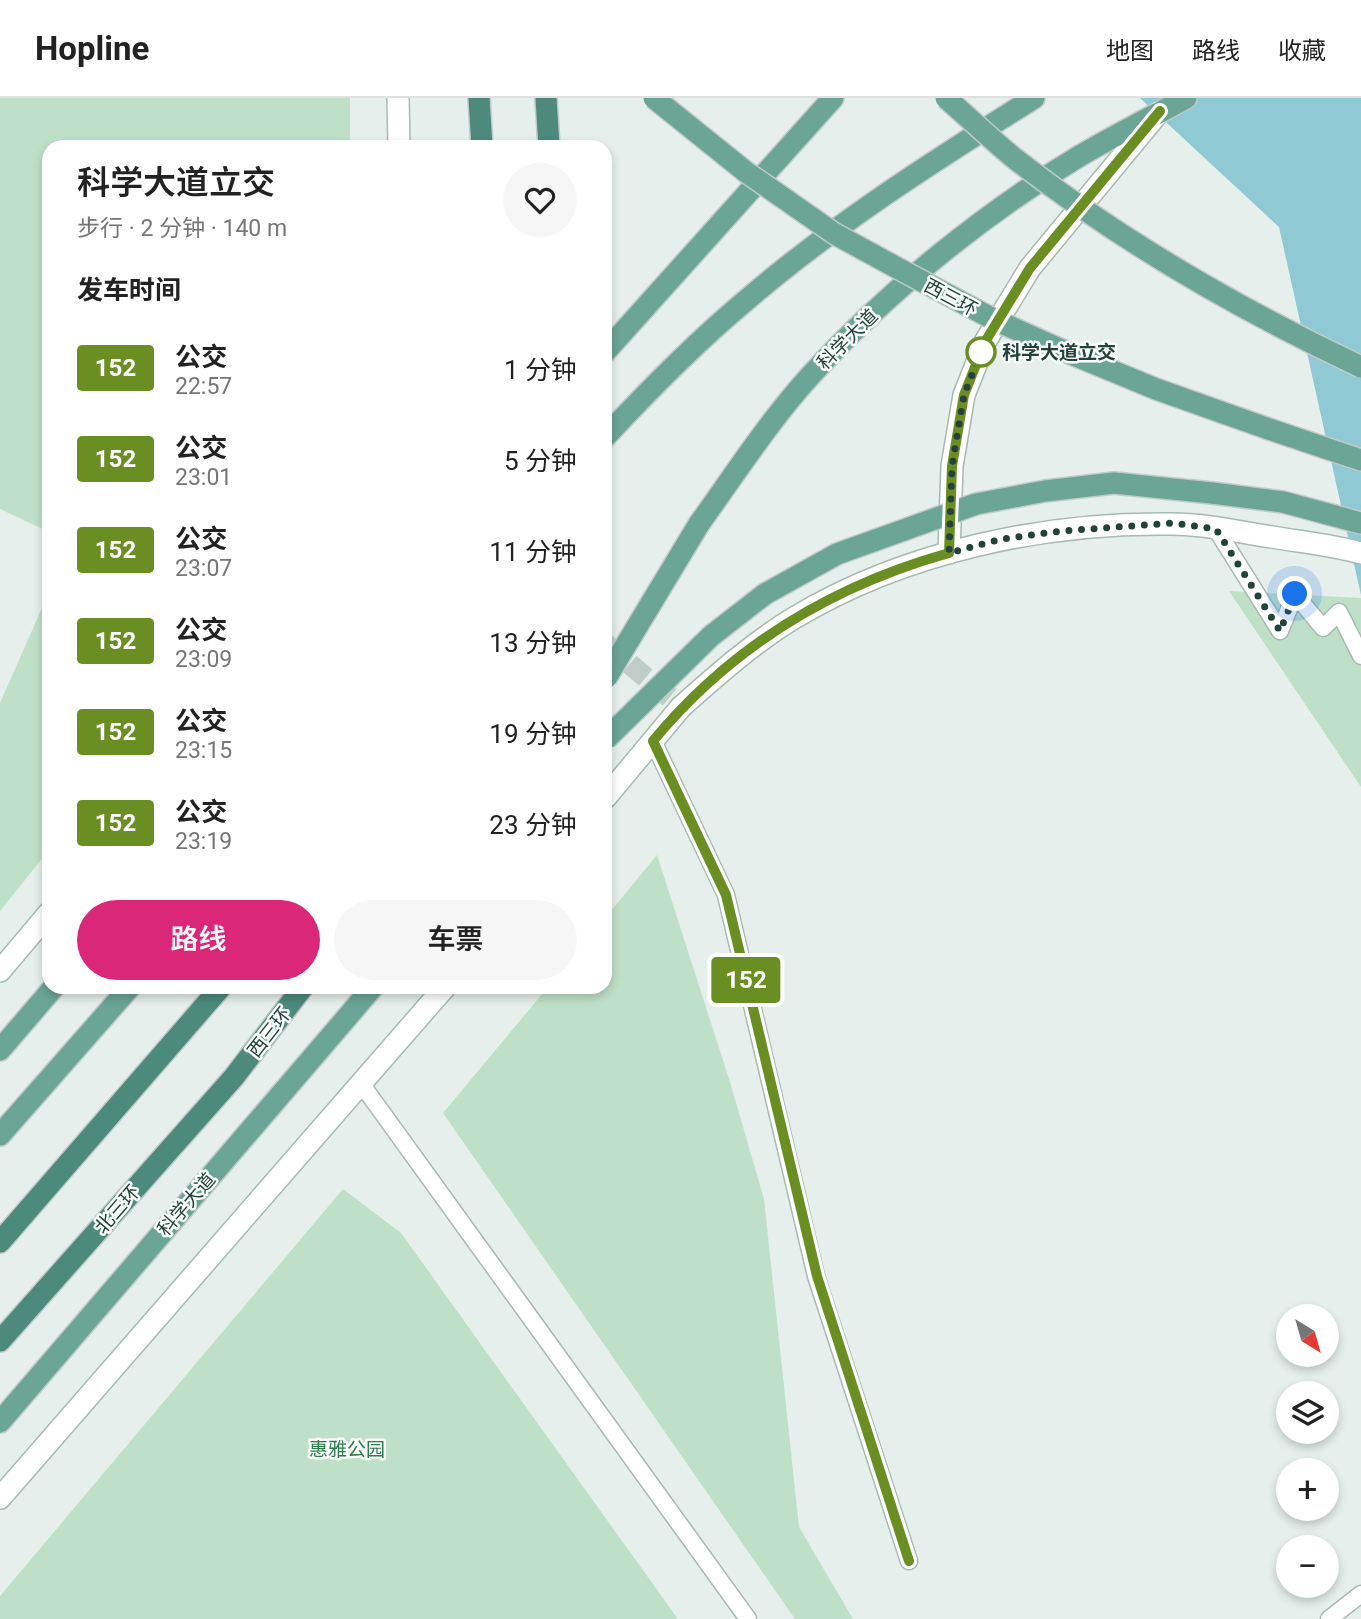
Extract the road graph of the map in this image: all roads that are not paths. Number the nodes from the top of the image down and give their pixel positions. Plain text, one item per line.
1 (398, 98) edge
2 (479, 98) edge
3 (546, 98) edge
4 (654, 98) edge
5 (833, 98) edge
6 (946, 98) edge
7 (1034, 98) edge
8 (1175, 104) edge
9 (399, 140) edge
10 (482, 140) edge
11 (549, 140) edge
12 (612, 344) edge
13 (1361, 367) edge
14 (612, 430) edge
15 (1361, 460) edge
16 (1353, 521) edge
17 (1216, 529) junction
18 (1360, 552) edge
19 (949, 553) junction
20 (1361, 656) edge
21 (612, 668) edge
22 (612, 733) edge
23 (653, 741) junction
24 (612, 790) edge
25 (42, 921) edge
26 (0, 971) edge
27 (48, 994) edge
28 (124, 994) edge
29 (215, 994) edge
30 (298, 994) edge
31 (367, 994) edge
32 (439, 994) edge
33 (0, 1050) edge
34 (234, 1077) joint
35 (360, 1082) junction
36 (0, 1135) edge
37 (0, 1242) edge
38 (0, 1341) edge
39 (0, 1422) edge
40 (0, 1498) edge
41 (909, 1561) dead end
42 (1361, 1594) edge
43 (748, 1619) edge
44 (1329, 1619) edge

1 - 9 street
2 - 10 highway
3 - 11 highway
4 - 15 main road, 西三环, bridge
5 - 12 main road
6 - 13 main road, bridge
7 - 14 main road
8 - 19 street
8 - 21 main road, 科学大道, bridge
16 - 22 main road, bridge
17 - 18 street
17 - 19 street
17 - 20 lane
19 - 23 street
23 - 24 street
23 - 41 lane
25 - 26 street
27 - 33 main road
28 - 36 main road
29 - 37 highway
30 - 34 highway, 西三环
31 - 39 main road, 科学大道
32 - 35 street
34 - 38 highway, 北三环
35 - 40 street
35 - 43 lane
42 - 44 lane

